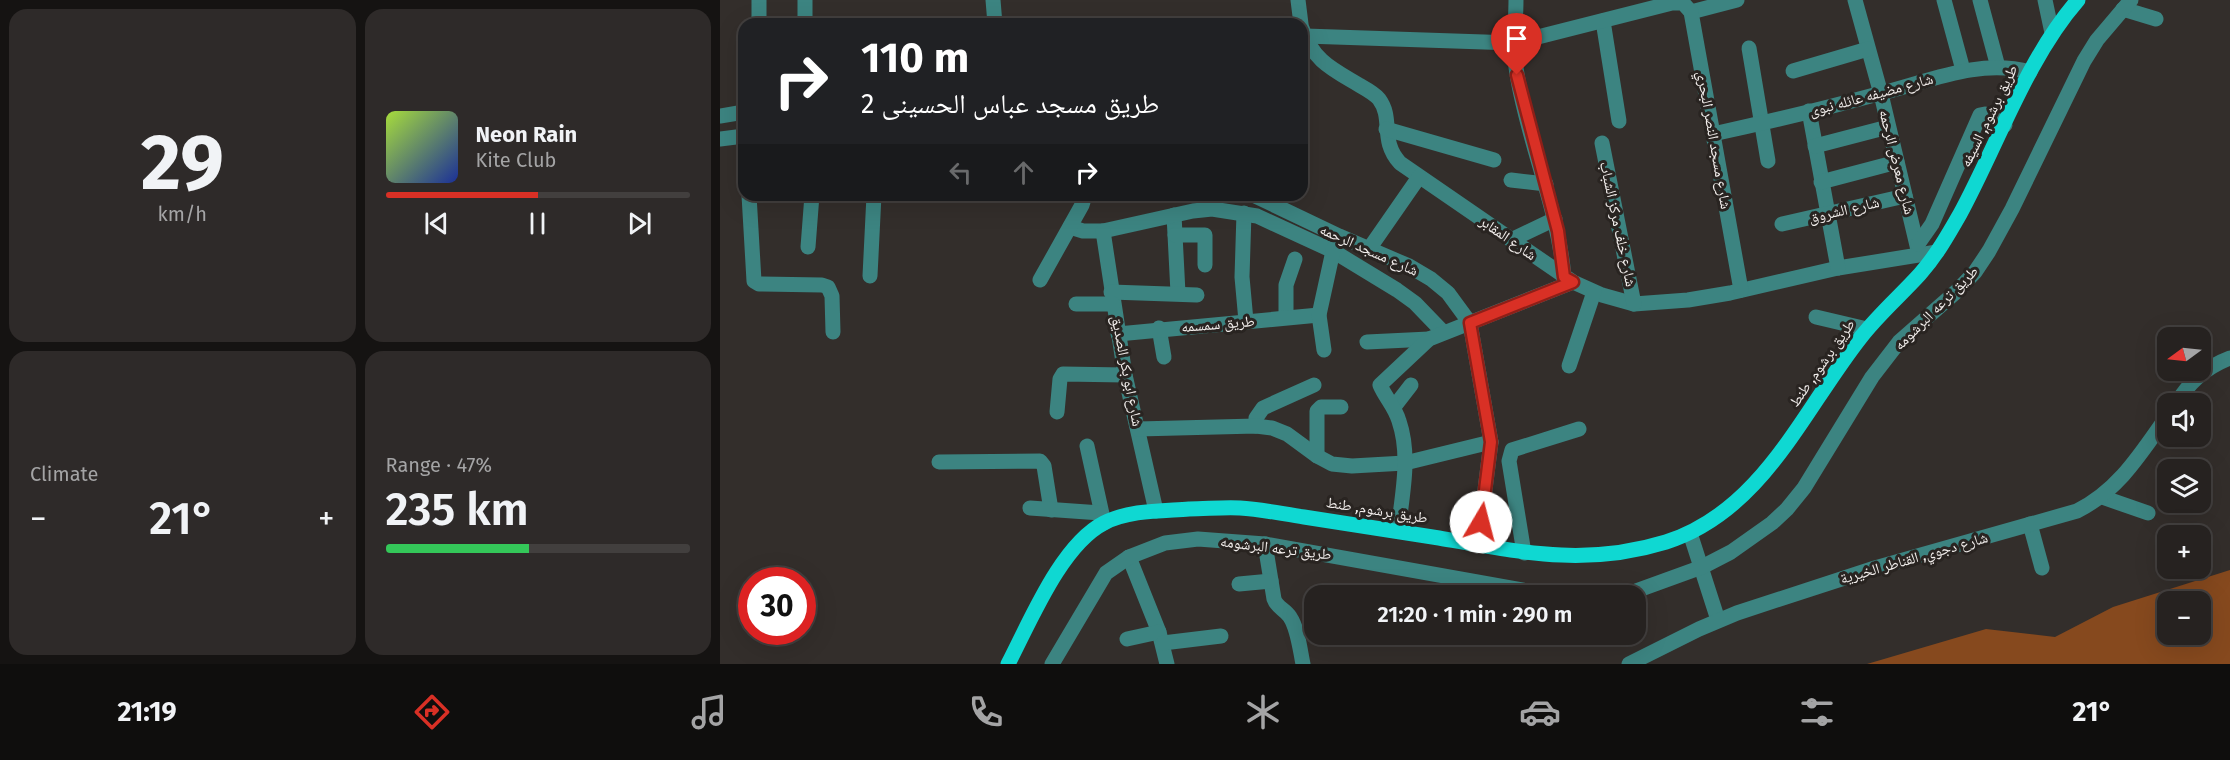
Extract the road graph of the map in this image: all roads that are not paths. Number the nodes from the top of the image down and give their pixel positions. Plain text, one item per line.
1 (759, 0) edge
2 (805, 0) edge
3 (993, 0) edge
4 (1298, 0) edge
5 (1516, 0) edge
6 (1737, 0) edge
7 (1855, 0) edge
8 (1944, 0) edge
9 (1980, 0) edge
10 (2045, 0) edge
11 (2078, 0) edge
12 (1710, 3) edge
13 (2127, 5) edge
14 (1691, 12) junction
15 (759, 18) edge
16 (805, 18) edge
17 (994, 18) edge
18 (1300, 18) edge
19 (2156, 19) dead end
20 (1603, 21) junction
21 (1308, 30) edge
22 (2052, 33) junction
23 (1308, 40) edge
24 (1514, 43) junction
25 (1749, 48) dead end
26 (1868, 49) junction
27 (1998, 67) junction
28 (1963, 70) junction
29 (1794, 71) dead end
30 (2030, 72) junction
31 (1881, 94) junction
32 (1809, 111) junction
33 (738, 113) edge
34 (720, 116) edge
35 (1619, 121) dead end
36 (1763, 123) junction
37 (2005, 124) junction
38 (1888, 127) junction
39 (1386, 129) junction
40 (1713, 134) junction
41 (738, 137) edge
42 (720, 139) edge
43 (1602, 143) dead end
44 (1815, 146) junction
45 (1494, 160) dead end
46 (1768, 161) dead end
47 (1897, 162) junction
48 (1419, 177) junction
49 (1511, 180) dead end
50 (1821, 182) junction
51 (1546, 184) junction
52 (1905, 196) junction
53 (749, 201) edge
54 (812, 201) edge
55 (874, 201) edge
56 (1082, 201) edge
57 (1263, 201) edge
58 (1244, 213) junction
59 (1174, 215) junction
60 (1827, 215) junction
61 (1555, 219) junction
62 (1782, 224) dead end
63 (1070, 227) junction
64 (1103, 231) junction
65 (1175, 235) junction
66 (1511, 240) junction
67 (1336, 243) junction
68 (808, 247) dead end
69 (1369, 249) junction
70 (1919, 249) junction
71 (1937, 252) junction
72 (1295, 259) dead end
73 (1205, 265) dead end
74 (1838, 268) junction
75 (870, 276) dead end
76 (1040, 280) dead end
77 (1568, 280) junction
78 (1741, 290) junction
79 (1594, 292) junction
80 (1178, 293) junction
81 (1197, 295) dead end
82 (1112, 298) junction
83 (1076, 304) dead end
84 (1634, 304) junction
85 (1319, 315) junction
86 (1286, 317) junction
87 (1816, 317) dead end
88 (1246, 321) junction
89 (1470, 323) junction
90 (1159, 328) junction
91 (1867, 329) junction
92 (833, 332) dead end
93 (1118, 334) junction
94 (1436, 336) junction
95 (1367, 342) dead end
96 (1324, 350) dead end
97 (1164, 357) dead end
98 (2230, 358) edge
99 (1569, 366) dead end
100 (1125, 375) junction
101 (1314, 385) dead end
102 (1411, 385) dead end
103 (2185, 393) edge
104 (1341, 407) dead end
105 (1394, 407) junction
106 (1057, 412) dead end
107 (1256, 426) junction
108 (1138, 429) junction
109 (1579, 429) dead end
110 (2157, 430) edge
111 (1491, 442) junction
112 (1087, 446) dead end
113 (1317, 456) junction
114 (939, 462) dead end
115 (1405, 463) junction
116 (2102, 496) junction
117 (1030, 508) dead end
118 (1051, 510) junction
119 (1156, 511) junction
120 (2148, 513) dead end
121 (1102, 518) junction
122 (2031, 524) junction
123 (1398, 531) junction
124 (1690, 533) junction
125 (1265, 544) junction
126 (1478, 545) junction
127 (1524, 553) junction
128 (1129, 557) junction
129 (1702, 567) junction
130 (2042, 568) dead end
131 (1271, 581) junction
132 (1239, 584) dead end
133 (1494, 585) edge
134 (1646, 587) edge
135 (1718, 620) junction
136 (1221, 636) dead end
137 (1161, 637) junction
138 (1127, 639) dead end
139 (1008, 664) edge
140 (1052, 664) edge
141 (1167, 664) edge
142 (1303, 664) edge
143 (1629, 664) edge

1 - 15 street
2 - 16 street
3 - 17 street
4 - 18 street, شارع المقابر
5 - 24 street
6 - 12 street
7 - 26 street, شارع معرض الرحمه
8 - 28 street
9 - 27 street
10 - 22 street
11 - 22 main road, طريق برشوم, السيفه
12 - 14 street
13 - 19 street
13 - 129 street, طريق ترعه البرشومه
14 - 20 street
14 - 40 street, شارع مسجد النصر البحري
20 - 24 street
20 - 35 street
21 - 24 street
22 - 30 main road, طريق برشوم, السيفه
23 - 39 street, شارع المقابر
24 - 51 street
25 - 36 street
26 - 29 street
26 - 31 street, شارع معرض الرحمه
27 - 28 street, شارع مضيفه عائله نبوى
27 - 30 street, شارع مضيفه عائله نبوى
28 - 31 street, شارع مضيفه عائله نبوى
30 - 37 main road, طريق برشوم, السيفه
31 - 32 street, شارع مضيفه عائله نبوى
31 - 38 street, شارع معرض الرحمه
32 - 36 street, شارع مضيفه عائله نبوى
32 - 44 street
33 - 34 street
36 - 40 street, شارع مضيفه عائله نبوى
36 - 46 street
37 - 70 street
37 - 71 main road, طريق برشوم, السيفه
38 - 44 street
38 - 47 street, شارع معرض الرحمه
39 - 45 street
39 - 48 street, شارع المقابر
40 - 78 street, شارع مسجد النصر البحري
41 - 42 street
43 - 84 street, شارع خلف مركز الشباب
44 - 50 street
47 - 50 street
47 - 52 street, شارع معرض الرحمه
48 - 66 street, شارع المقابر
48 - 69 street
49 - 51 street
50 - 60 street
51 - 61 street
52 - 60 street, شارع الشروق
52 - 70 street, شارع معرض الرحمه
53 - 92 street
54 - 68 street
55 - 75 street
56 - 63 street
57 - 67 street, شارع مسجد الرحمه
58 - 59 street
58 - 67 street
58 - 88 street
59 - 64 street
59 - 65 street
60 - 62 street, شارع الشروق
60 - 74 street
61 - 66 street
61 - 77 street
63 - 64 street
63 - 76 street
64 - 82 street, شارع ابو بكر الصديق
65 - 73 street
65 - 80 street
66 - 77 street, شارع المقابر
67 - 69 street, شارع مسجد الرحمه
67 - 85 street
67 - 94 street
69 - 89 street, شارع مسجد الرحمه
70 - 71 street, شارع المقابر
70 - 74 street, شارع المقابر
71 - 91 main road, طريق برشوم, طنط
72 - 86 street
74 - 78 street, شارع المقابر
77 - 79 street, شارع المقابر
77 - 89 street
78 - 84 street, شارع المقابر
79 - 84 street, شارع المقابر
79 - 99 street
80 - 81 street
80 - 82 street
82 - 83 street
82 - 93 street, شارع ابو بكر الصديق
85 - 86 street, طريق سمسمه
85 - 96 street
86 - 88 street, طريق سمسمه
87 - 91 street
88 - 90 street, طريق سمسمه
89 - 94 street
89 - 111 street
90 - 93 street, طريق سمسمه
90 - 97 street
91 - 124 main road, طريق برشوم, طنط
93 - 100 street, شارع ابو بكر الصديق
94 - 95 street
94 - 105 street
98 - 103 street
100 - 106 street
100 - 108 street, شارع ابو بكر الصديق
101 - 107 street
102 - 105 street
104 - 113 street
105 - 115 street
107 - 108 street
107 - 113 street
108 - 119 street, شارع ابو بكر الصديق
109 - 127 street
110 - 116 street, شارع دجوي, القناطر الخيرية
111 - 115 street
111 - 126 street
112 - 121 street
113 - 115 street
114 - 118 street
115 - 123 street
116 - 120 street
116 - 122 street, شارع دجوي, القناطر الخيرية
117 - 118 street
118 - 121 street
119 - 121 main road, طريق برشوم, طنط
119 - 123 main road, طريق برشوم, طنط
121 - 139 main road, طريق برشوم, طنط
122 - 130 street
122 - 135 street, شارع دجوي, القناطر الخيرية
123 - 126 main road, طريق برشوم, طنط
124 - 127 main road, طريق برشوم, طنط
124 - 129 street
125 - 128 street, طريق ترعه البرشومه
125 - 131 street
125 - 133 street, طريق ترعه البرشومه
126 - 127 main road, طريق برشوم, طنط
128 - 137 street
128 - 140 street, طريق ترعه البرشومه
129 - 134 street, طريق ترعه البرشومه
129 - 135 street
131 - 132 street
131 - 142 street
135 - 143 street, شارع دجوي, القناطر الخيرية
136 - 137 street
137 - 138 street
137 - 141 street

